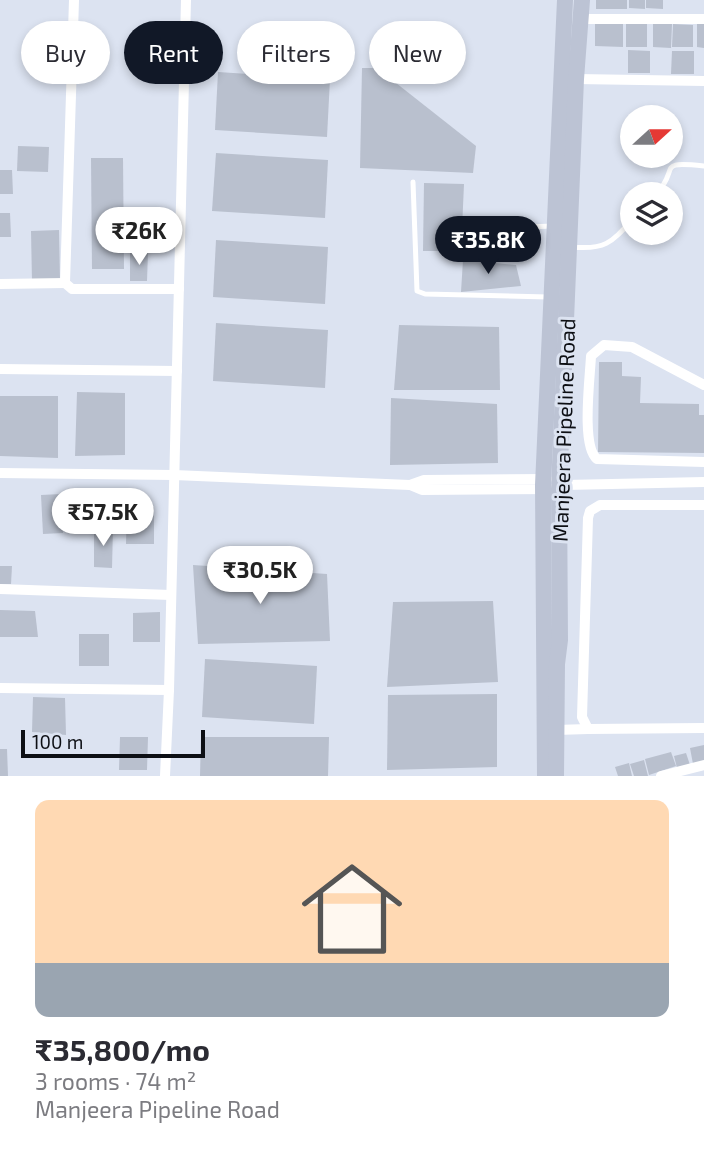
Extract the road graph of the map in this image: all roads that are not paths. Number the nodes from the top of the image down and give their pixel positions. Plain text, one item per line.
1 (74, 0) edge
2 (186, 0) edge
3 (565, 0) edge
4 (582, 0) edge
5 (582, 19) junction
6 (704, 19) edge
7 (576, 79) junction
8 (704, 81) edge
9 (566, 154) junction
10 (704, 166) edge
11 (413, 182) dead end
12 (665, 182) edge
13 (555, 226) junction
14 (620, 233) edge
15 (569, 246) junction
16 (469, 253) dead end
17 (65, 283) junction
18 (0, 284) edge
19 (179, 289) junction
20 (551, 297) junction
21 (0, 369) edge
22 (177, 371) junction
23 (704, 385) edge
24 (704, 462) edge
25 (0, 473) edge
26 (174, 475) junction
27 (704, 482) edge
28 (554, 484) junction
29 (704, 505) edge
30 (0, 589) edge
31 (172, 595) junction
32 (551, 663) junction
33 (0, 688) edge
34 (169, 690) junction
35 (704, 728) edge
36 (588, 729) junction
37 (556, 730) junction
38 (704, 765) edge
39 (164, 776) edge
40 (545, 776) edge
41 (556, 776) edge
42 (661, 776) edge

1 - 17 street
2 - 19 street
3 - 9 main road, Manjeera Pipeline Road
4 - 5 main road, Manjeera Pipeline Road
5 - 6 street
5 - 7 main road, Manjeera Pipeline Road
7 - 8 street
7 - 9 main road, Manjeera Pipeline Road
9 - 13 main road, Manjeera Pipeline Road
9 - 15 main road, Manjeera Pipeline Road
10 - 12 lane
11 - 20 lane
13 - 16 lane
13 - 20 main road, Manjeera Pipeline Road
14 - 15 lane
15 - 28 main road, Manjeera Pipeline Road
17 - 18 street
17 - 19 street
19 - 22 street
20 - 28 main road, Manjeera Pipeline Road
21 - 22 street
22 - 26 street
23 - 24 street
25 - 26 street
26 - 28 street
26 - 31 street
27 - 28 street
28 - 32 main road, Manjeera Pipeline Road
29 - 36 street
30 - 31 street
31 - 34 street
32 - 37 main road, Manjeera Pipeline Road
32 - 40 main road, Manjeera Pipeline Road
33 - 34 street
34 - 39 street
35 - 36 street
36 - 37 street
37 - 41 main road, Manjeera Pipeline Road
38 - 42 street

